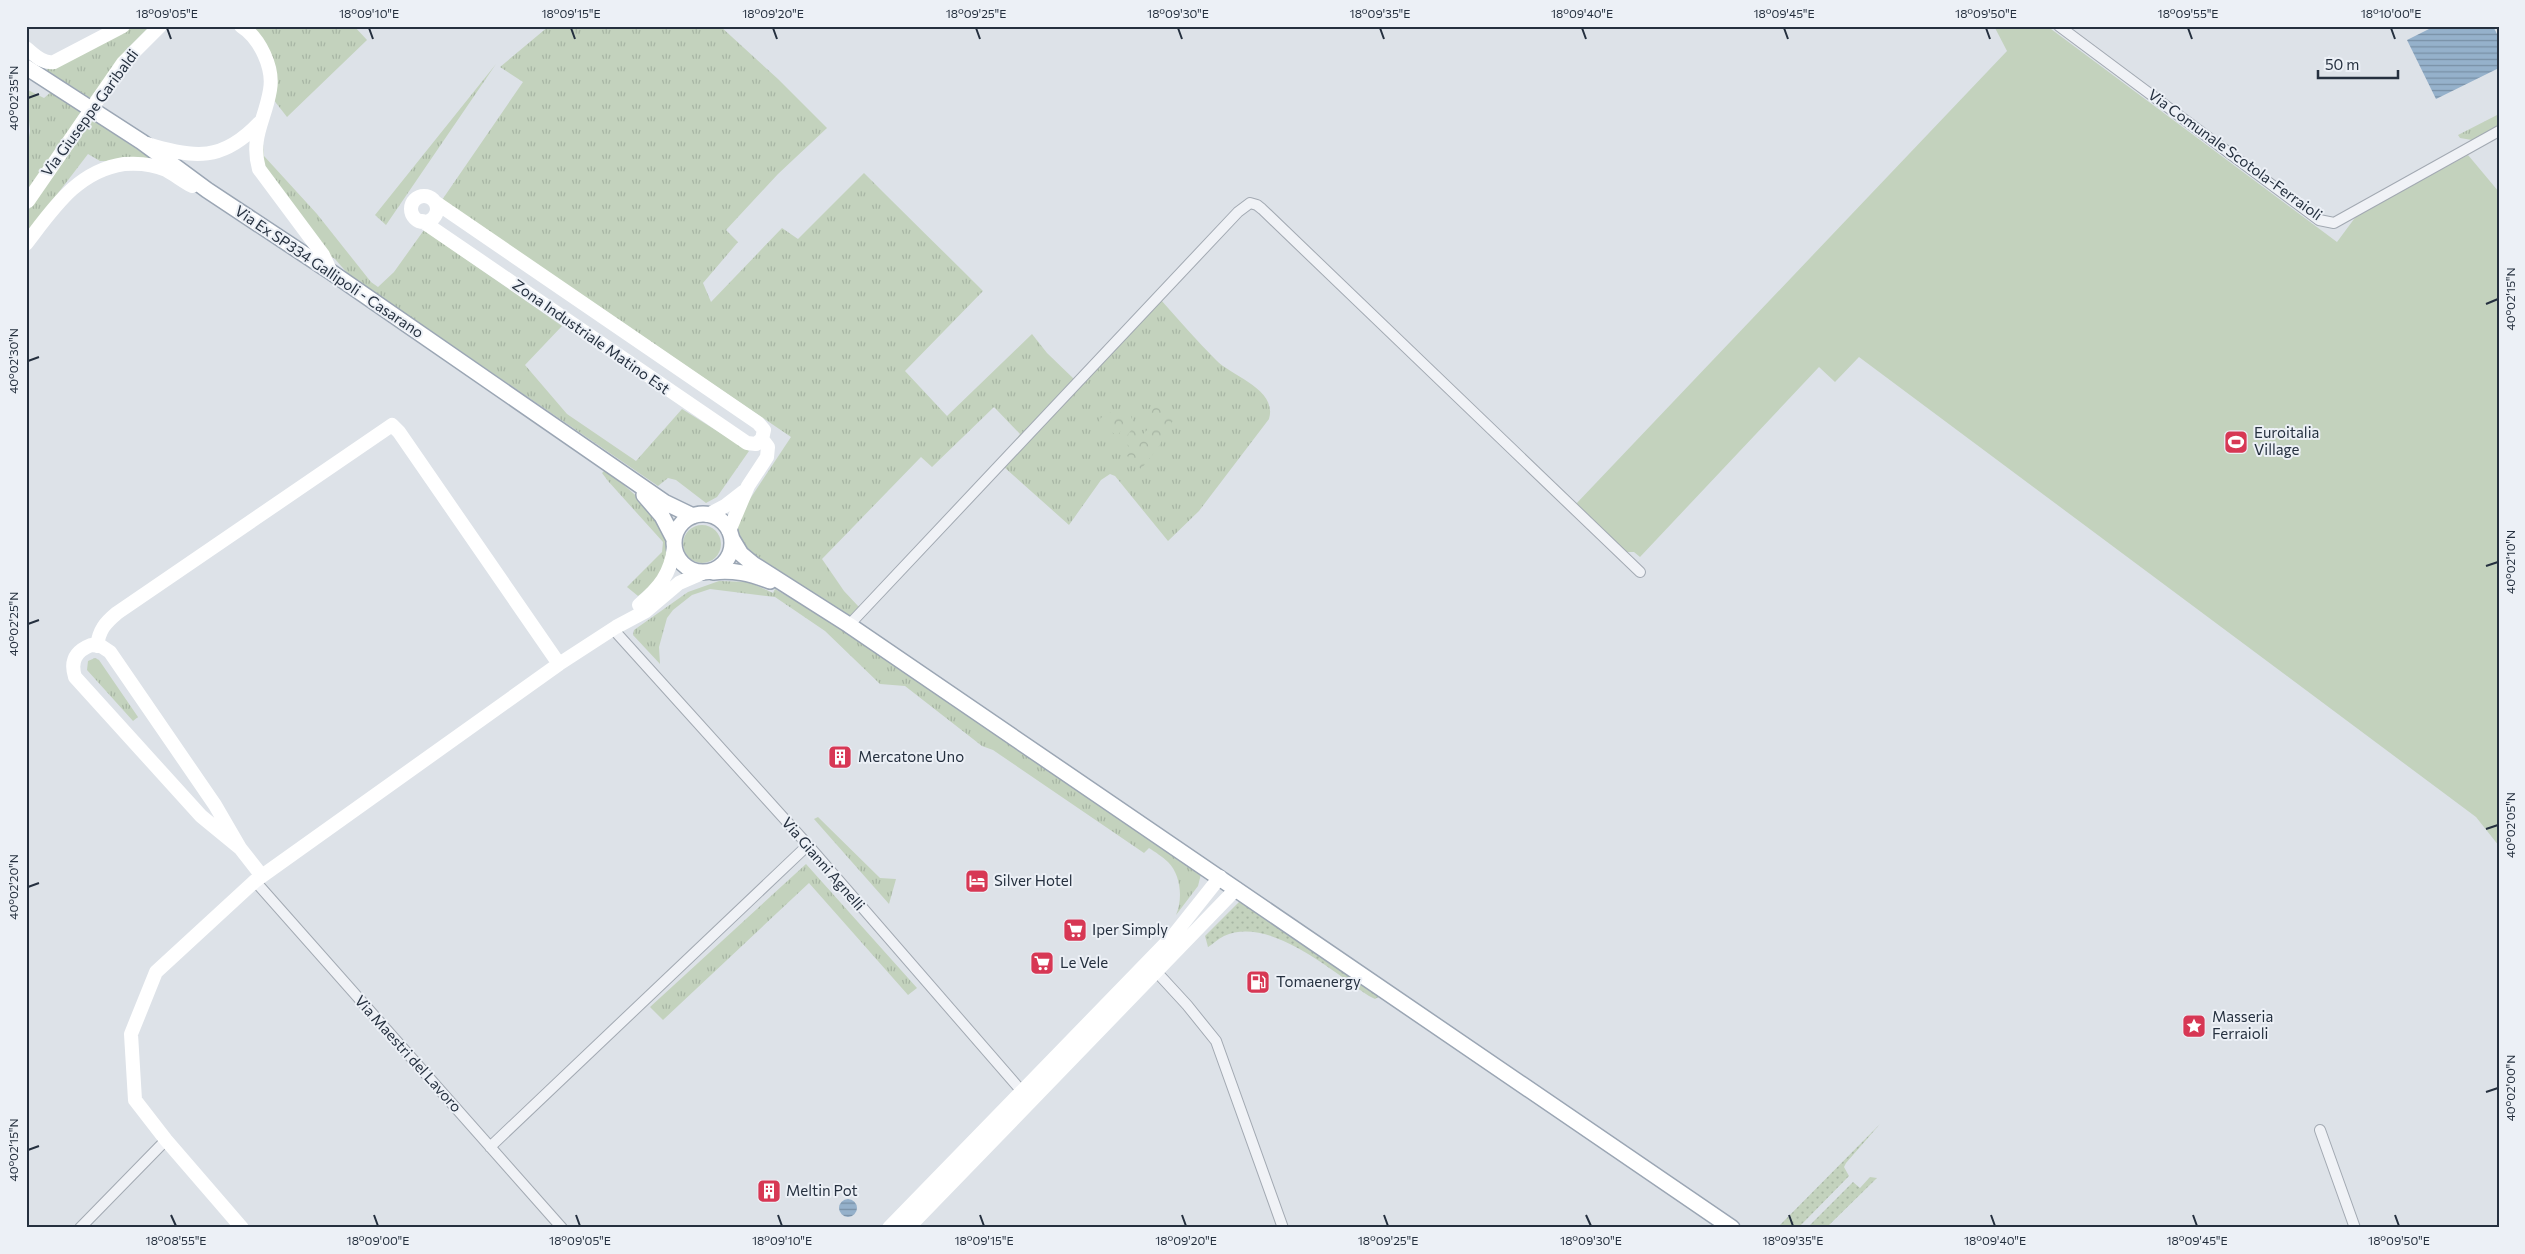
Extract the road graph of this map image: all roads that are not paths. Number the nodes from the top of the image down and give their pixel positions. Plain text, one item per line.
1 (122, 26) edge
2 (160, 26) edge
3 (241, 26) edge
4 (2059, 26) edge
5 (26, 48) edge
6 (26, 66) edge
7 (260, 122) junction
8 (2499, 131) edge
9 (142, 142) junction
10 (207, 190) junction
11 (27, 202) edge
12 (434, 202) junction
13 (422, 222) junction
14 (26, 244) edge
15 (530, 268) junction
16 (331, 272) junction
17 (518, 286) junction
18 (672, 364) junction
19 (658, 383) junction
20 (762, 439) junction
21 (630, 478) junction
22 (748, 486) junction
23 (700, 515) junction
24 (731, 535) junction
25 (674, 543) junction
26 (705, 572) junction
27 (1640, 572) dead end
28 (793, 590) junction
29 (848, 625) junction
30 (615, 628) junction
31 (97, 646) junction
32 (559, 664) junction
33 (808, 845) junction
34 (240, 848) junction
35 (1220, 877) junction
36 (258, 878) junction
37 (1236, 889) junction
38 (1152, 966) junction
39 (1107, 1013) junction
40 (1021, 1090) junction
41 (1032, 1101) junction
42 (2320, 1130) dead end
43 (166, 1140) junction
44 (490, 1147) junction
45 (80, 1228) edge
46 (242, 1228) edge
47 (562, 1228) edge
48 (888, 1228) edge
49 (908, 1228) edge
50 (1283, 1228) edge
51 (1732, 1228) edge
52 (2356, 1228) edge

1 - 5 street
2 - 11 street, Via Giuseppe Garibaldi, bridge
3 - 7 street
4 - 8 street, Via Comunale Scotola-Ferraioli
6 - 9 main road, Via Ex SP334 Gallipoli - Casarano
7 - 9 street
7 - 16 street
9 - 10 main road, Via Ex SP334 Gallipoli - Casarano
10 - 14 street
10 - 16 main road, Via Ex SP334 Gallipoli - Casarano
12 - 13 street
12 - 13 street
12 - 15 street, Zona Industriale Matino Est
13 - 17 street, Zona Industriale Matino Est
15 - 17 street
15 - 18 street, Zona Industriale Matino Est
16 - 21 main road, Via Ex SP334 Gallipoli - Casarano
17 - 19 street, Zona Industriale Matino Est
18 - 19 street
18 - 20 street, Zona Industriale Matino Est
19 - 20 street, Zona Industriale Matino Est
20 - 22 street, Zona Industriale Matino Est
21 - 23 main road, Via Ex SP334 Gallipoli - Casarano
21 - 25 main road, Via Ex SP334 Gallipoli - Casarano
22 - 23 street, Zona Industriale Matino Est
22 - 24 street, Zona Industriale Matino Est
23 - 24 main road
23 - 25 main road
24 - 26 main road
24 - 28 main road
25 - 26 main road
25 - 30 street
26 - 28 main road
26 - 30 street
27 - 29 street
28 - 29 main road
29 - 35 main road
30 - 32 street
30 - 33 street, Via Gianni Agnelli
31 - 32 street
31 - 34 street
31 - 34 street
32 - 36 street
33 - 40 street, Via Gianni Agnelli
33 - 44 street
34 - 36 street
35 - 37 main road
35 - 38 street
36 - 43 street
36 - 44 street, Via Maestri del Lavoro
37 - 38 street
37 - 51 main road
38 - 39 street
38 - 50 street
39 - 40 street
39 - 41 street
40 - 41 street, Via Gianni Agnelli
40 - 48 street
41 - 49 street
42 - 52 street
43 - 45 street
43 - 46 street
44 - 47 street, Via Maestri del Lavoro

